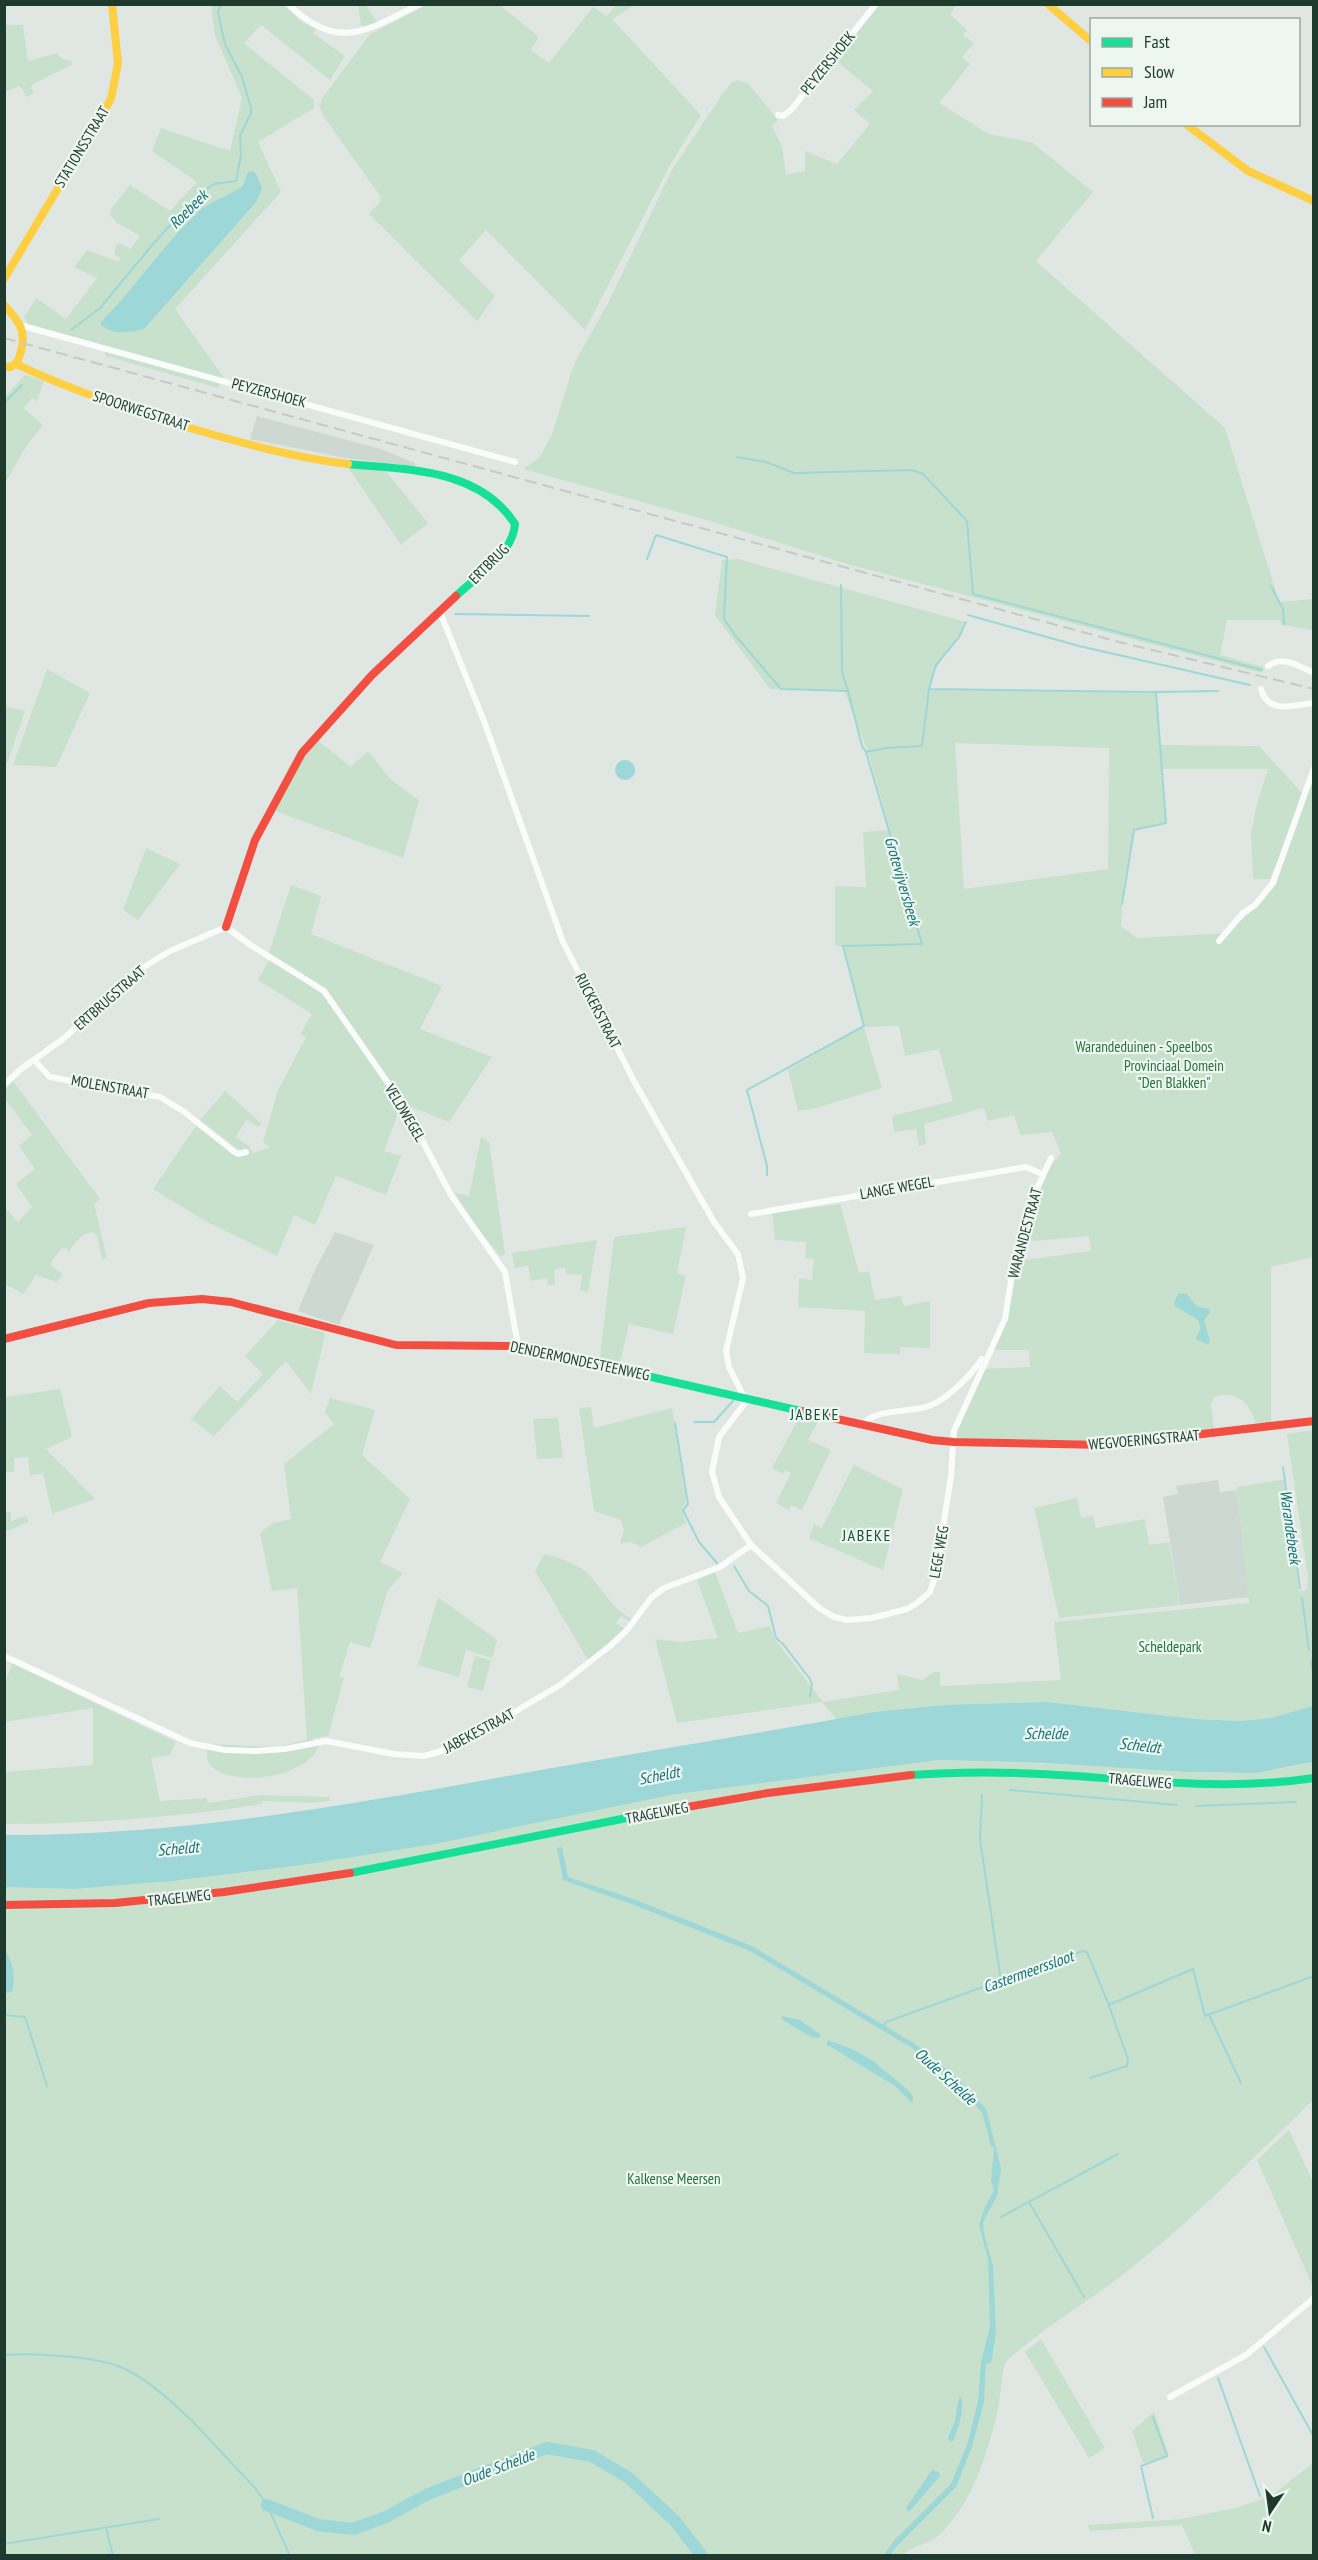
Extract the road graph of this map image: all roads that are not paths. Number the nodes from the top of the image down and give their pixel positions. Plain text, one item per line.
1 (112, 4) edge
2 (288, 4) edge
3 (420, 4) edge
4 (876, 4) edge
5 (1048, 4) edge
6 (1090, 40) edge
7 (778, 115) dead end
8 (1189, 126) edge
9 (1314, 201) edge
10 (4, 279) edge
11 (4, 305) edge
12 (23, 326) junction
13 (16, 364) junction
14 (4, 367) edge
15 (270, 448) joint
16 (515, 462) dead end
17 (440, 612) junction
18 (1268, 666) dead end
19 (1314, 673) edge
20 (1261, 688) dead end
21 (1314, 703) edge
22 (1314, 768) edge
23 (226, 927) junction
24 (1219, 941) dead end
25 (34, 1060) junction
26 (4, 1085) edge
27 (246, 1152) dead end
28 (1052, 1158) dead end
29 (1042, 1174) junction
30 (751, 1214) dead end
31 (4, 1339) edge
32 (993, 1344) junction
33 (518, 1346) junction
34 (746, 1398) junction
35 (1314, 1421) edge
36 (863, 1425) junction
37 (954, 1442) junction
38 (973, 1443) joint
39 (751, 1545) junction
40 (4, 1656) edge
41 (1314, 1778) edge
42 (4, 1905) edge
43 (1314, 2298) edge
44 (1170, 2397) dead end

1 - 10 street, STATIONSSTRAAT
2 - 3 street
4 - 7 street, PEYZERSHOEK
5 - 6 street
8 - 9 street
11 - 12 street
12 - 13 street
12 - 16 street, PEYZERSHOEK
13 - 14 street
13 - 15 street, SPOORWEGSTRAAT
15 - 17 street, ERTBRUG
17 - 23 street, ERTBRUG
17 - 34 street, RIJCKERSTRAAT
18 - 19 street
20 - 21 street
22 - 24 street
23 - 25 street, ERTBRUGSTRAAT
23 - 33 street, VELDWEGEL
25 - 26 street, ERTBRUGSTRAAT
25 - 27 street, MOLENSTRAAT
28 - 29 street, WARANDESTRAAT
29 - 30 street, LANGE WEGEL
29 - 32 street, WARANDESTRAAT
31 - 33 street, DENDERMONDESTEENWEG
32 - 36 street, WARANDESTRAAT
32 - 37 street, WARANDESTRAAT
33 - 34 street, DENDERMONDESTEENWEG
34 - 36 street, DENDERMONDESTEENWEG
34 - 39 street
35 - 38 street, WEGVOERINGSTRAAT
36 - 37 street, DENDERMONDESTEENWEG
37 - 38 street, DENDERMONDESTEENWEG
37 - 39 street, LEGE WEG
39 - 40 street, JABEKESTRAAT
41 - 42 street, TRAGELWEG
43 - 44 street

